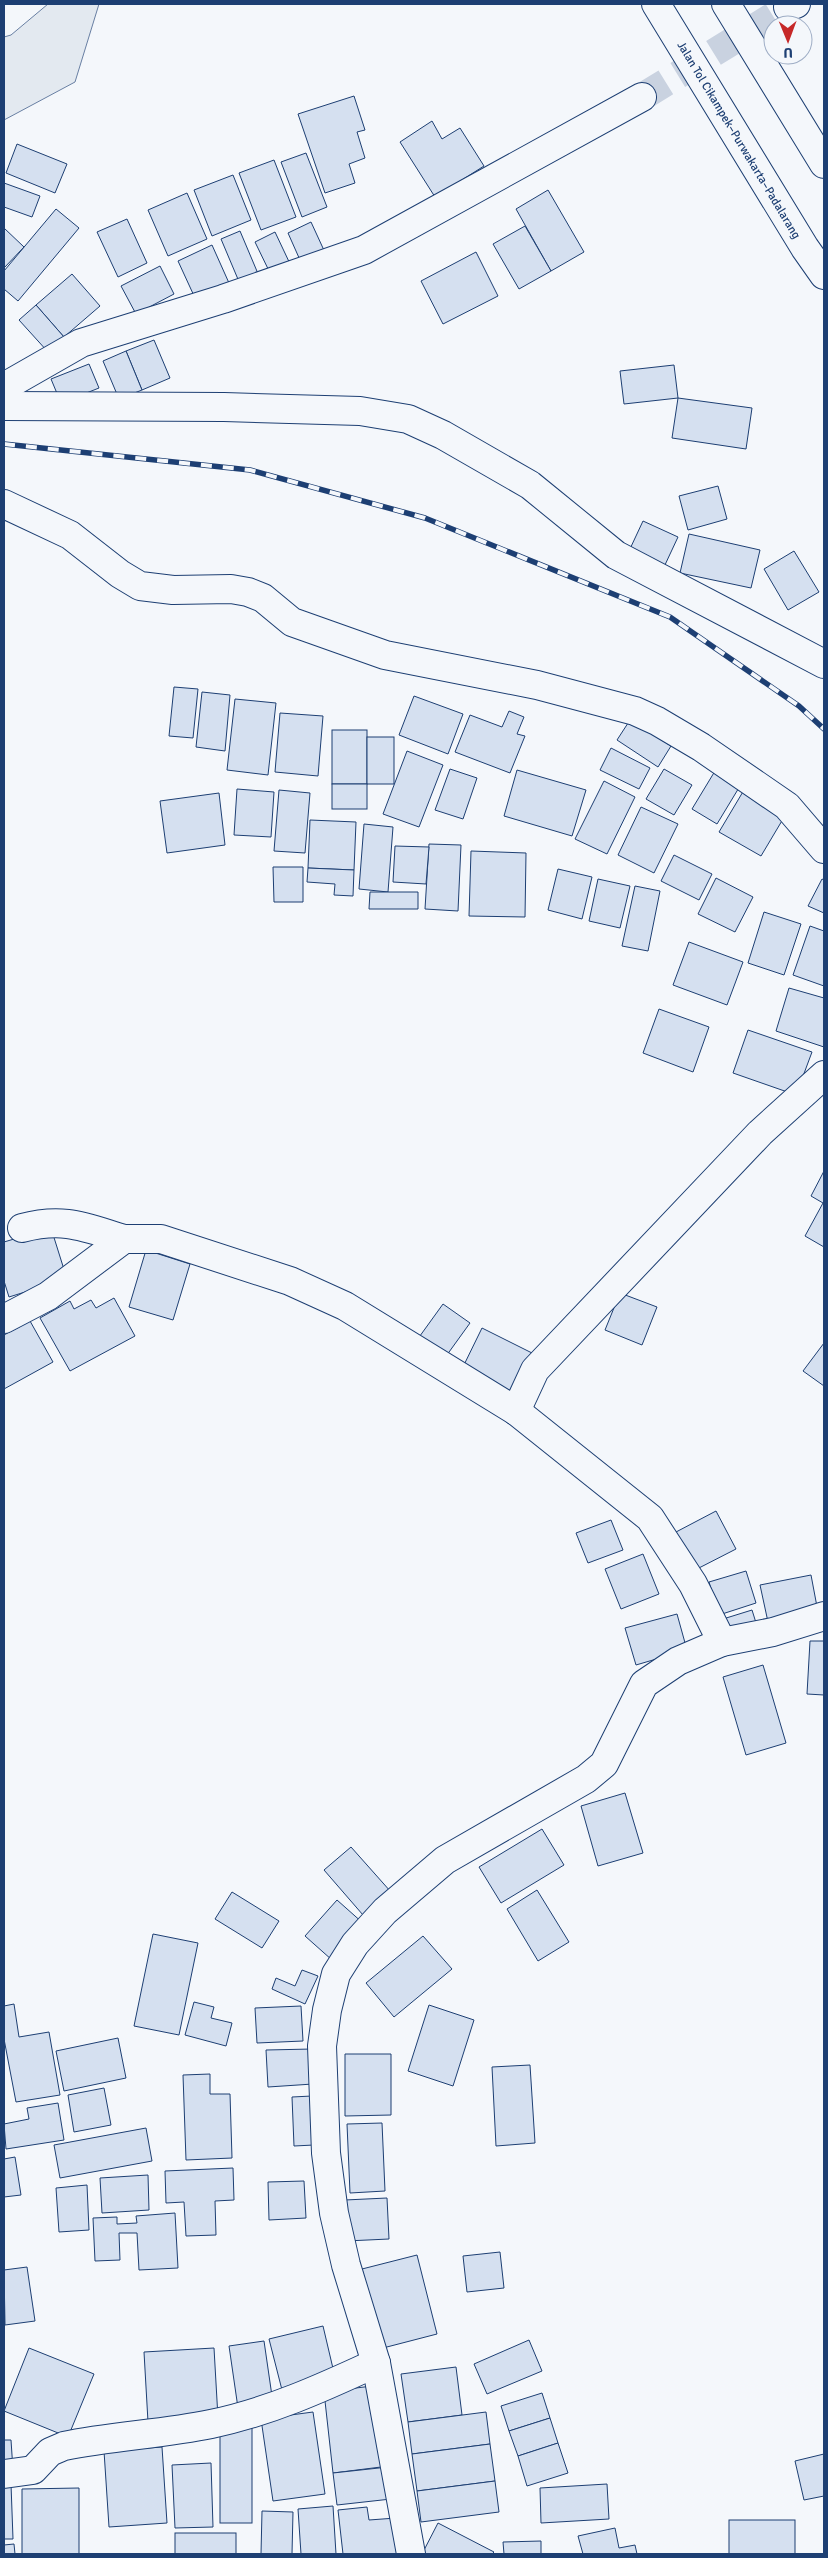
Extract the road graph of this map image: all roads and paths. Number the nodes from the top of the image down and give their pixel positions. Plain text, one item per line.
1 (656, 4) edge
2 (726, 4) edge
3 (642, 97) tunnel mouth
4 (824, 164) edge
5 (824, 275) edge
6 (4, 390) edge
7 (4, 406) edge
8 (4, 504) edge
9 (824, 664) edge
10 (824, 849) edge
11 (824, 1075) edge
12 (22, 1228) dead end
13 (124, 1239) junction
14 (4, 1319) edge
15 (516, 1411) junction
16 (824, 1616) edge
17 (722, 1642) junction
18 (376, 2363) junction
19 (4, 2474) edge
20 (411, 2554) edge

1 - 5 main road, Jalan Tol Cikampek–Purwakarta–Padalarang
2 - 4 main road
3 - 6 main road
7 - 9 main road
8 - 10 main road
11 - 15 main road
12 - 13 main road
13 - 14 main road
13 - 15 main road
15 - 17 main road
16 - 17 main road
17 - 18 main road
18 - 19 main road
18 - 20 main road

